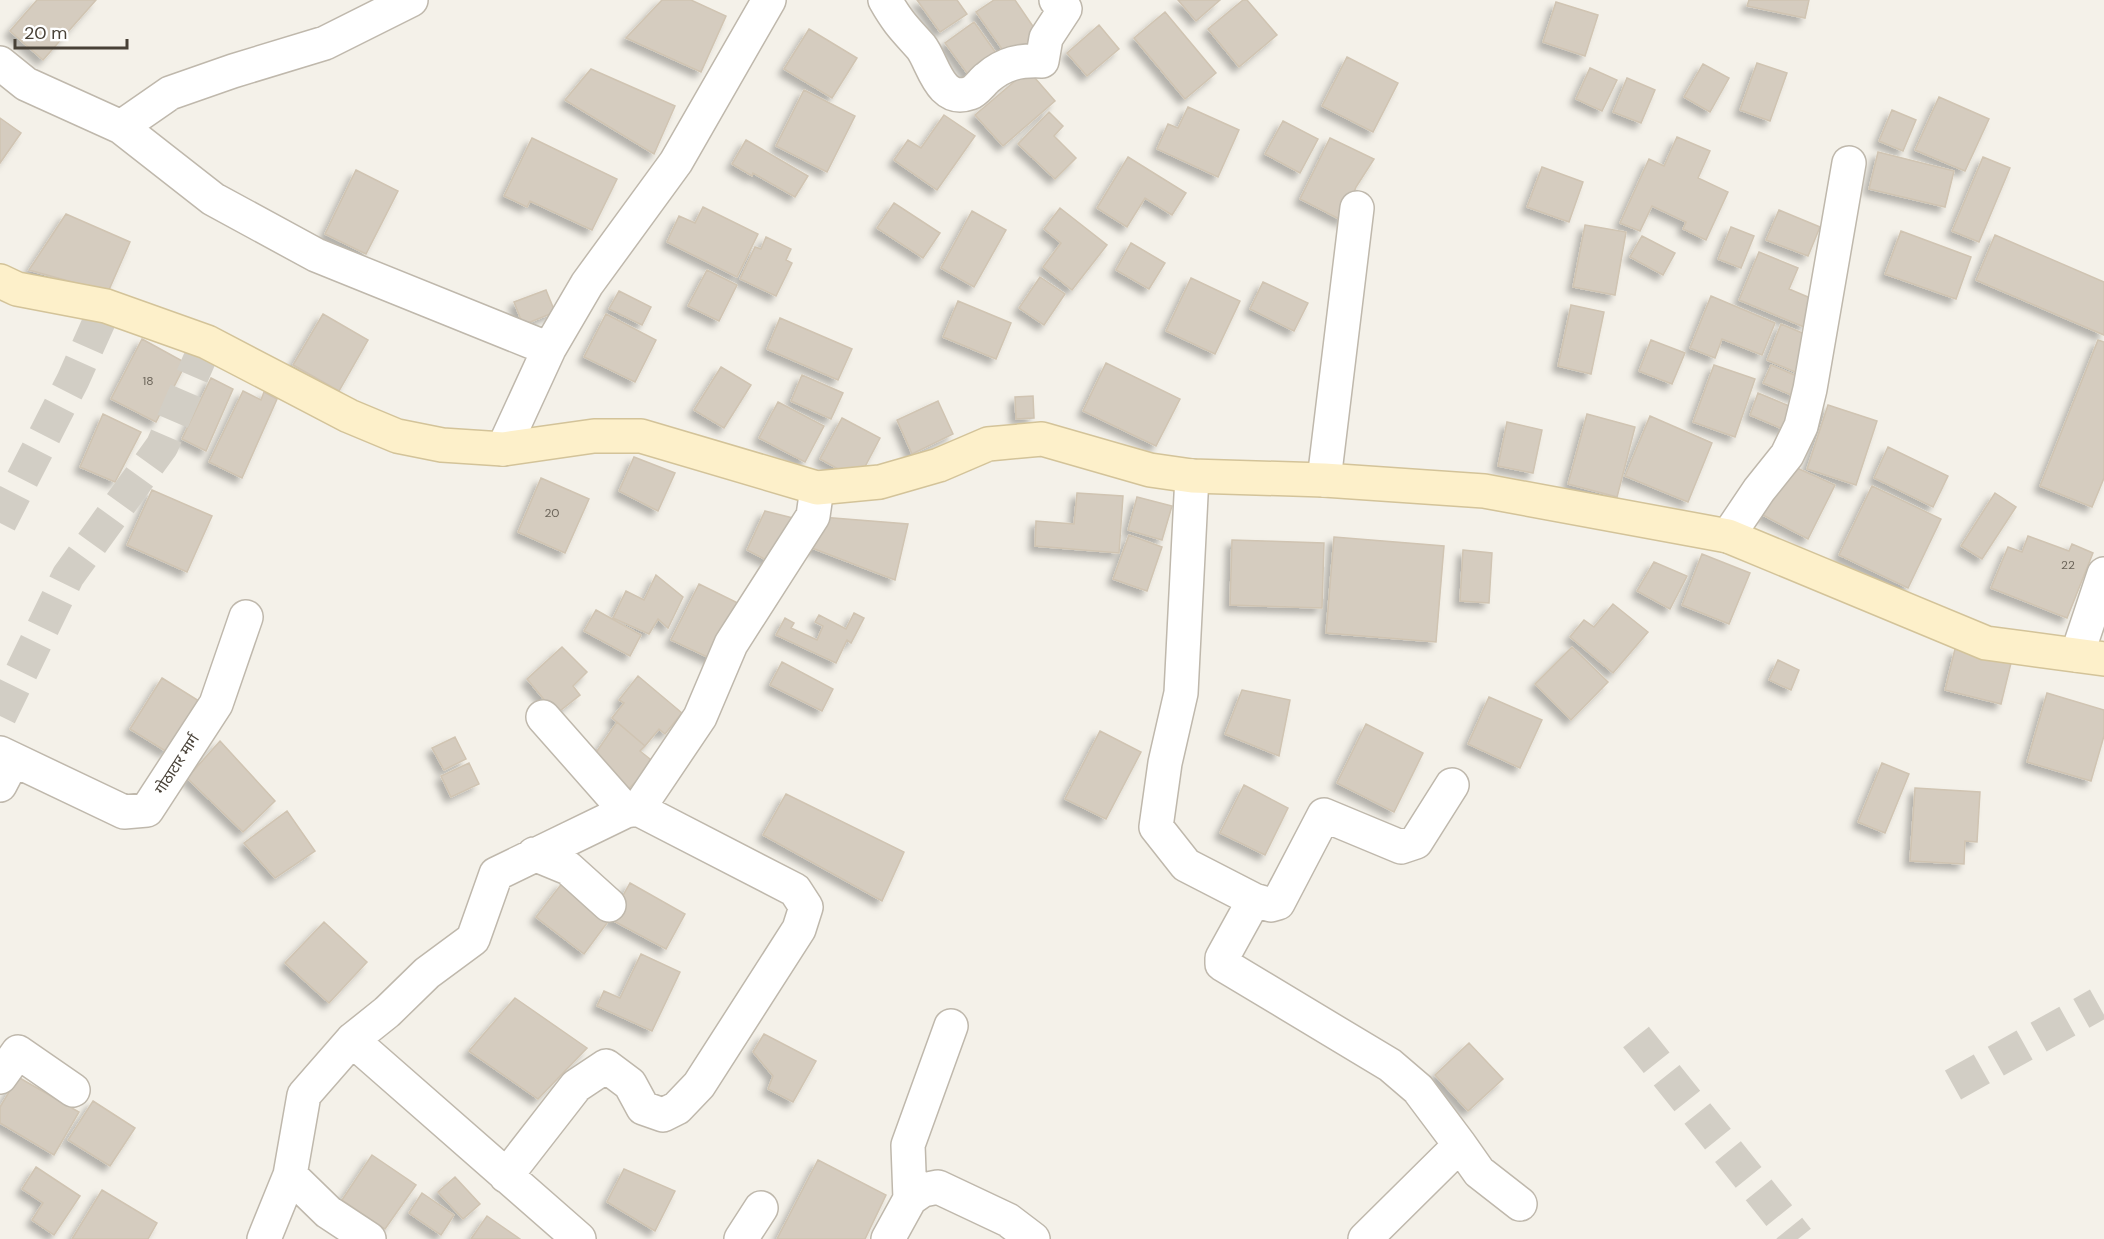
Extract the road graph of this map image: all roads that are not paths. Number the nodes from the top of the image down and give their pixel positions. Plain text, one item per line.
1 (411, 0) edge
2 (768, 0) edge
3 (885, 0) edge
4 (1056, 0) edge
5 (0, 63) edge
6 (121, 128) junction
7 (1849, 163) dead end
8 (1357, 208) dead end
9 (0, 281) edge
10 (549, 349) junction
11 (503, 450) junction
12 (1192, 476) junction
13 (1324, 480) junction
14 (818, 488) junction
15 (1728, 536) junction
16 (2104, 574) edge
17 (246, 617) dead end
18 (2090, 657) edge
19 (543, 717) dead end
20 (4, 766) edge
21 (1452, 785) dead end
22 (632, 810) junction
23 (534, 854) junction
24 (1254, 900) junction
25 (609, 905) dead end
26 (951, 1026) dead end
27 (352, 1040) junction
28 (0, 1077) edge
29 (73, 1090) dead end
30 (1460, 1145) junction
31 (290, 1175) junction
32 (506, 1176) junction
33 (910, 1199) junction
34 (1520, 1204) dead end
35 (761, 1208) dead end
36 (264, 1239) edge
37 (369, 1239) edge
38 (579, 1239) edge
39 (741, 1239) edge
40 (888, 1239) edge
41 (1033, 1239) edge
42 (1365, 1239) edge

1 - 6 street
2 - 10 street
3 - 4 street
5 - 6 street
6 - 10 street
7 - 15 street
8 - 13 street
9 - 11 street
10 - 11 street
11 - 14 street
12 - 13 street
12 - 14 street
12 - 24 street
13 - 15 street
14 - 22 street
15 - 18 street
16 - 18 street
17 - 20 street, गोठाटार मार्ग
19 - 22 street
21 - 24 street
22 - 23 street
22 - 32 street
23 - 25 street
23 - 27 street
24 - 30 street
26 - 33 street
27 - 31 street
27 - 32 street
28 - 29 street
30 - 34 street
30 - 42 street
31 - 36 street
31 - 37 street
32 - 38 street
33 - 40 street
33 - 41 street
35 - 39 street

